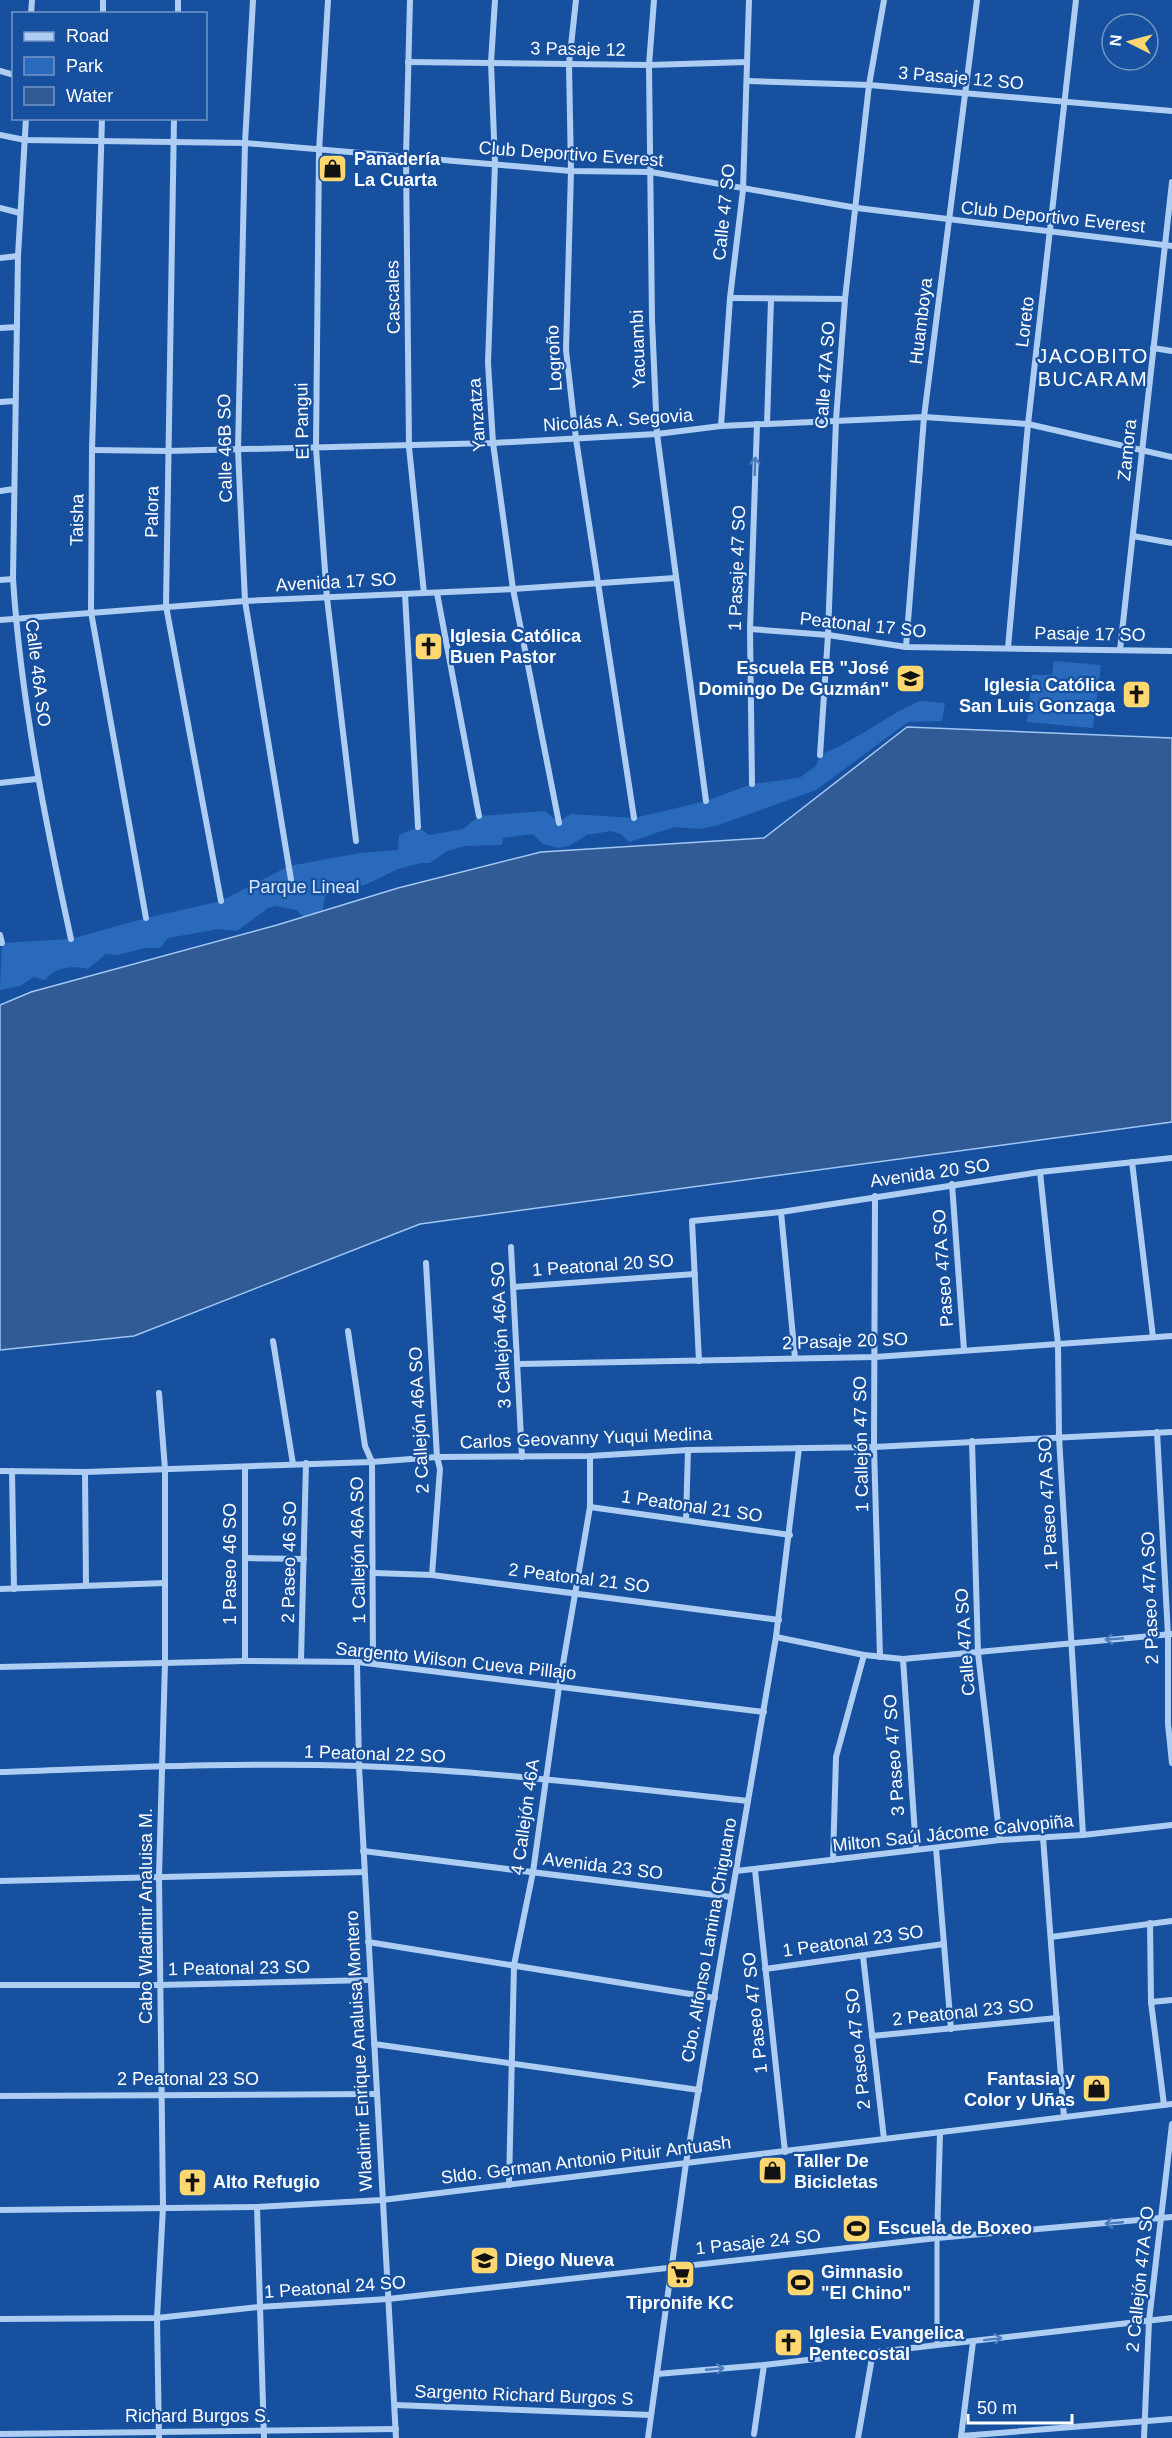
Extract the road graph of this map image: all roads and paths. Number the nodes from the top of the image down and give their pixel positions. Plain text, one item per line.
1 (253, 0) edge
2 (328, 0) edge
3 (410, 0) edge
4 (495, 0) edge
5 (576, 0) edge
6 (654, 0) edge
7 (749, 0) edge
8 (884, 0) edge
9 (977, 0) edge
10 (1076, 0) edge
11 (408, 62) junction
12 (747, 62) junction
13 (491, 63) junction
14 (569, 64) junction
15 (649, 65) junction
16 (748, 81) junction
17 (869, 85) junction
18 (967, 94) junction
19 (1064, 100) junction
20 (1172, 111) edge
21 (26, 120) edge
22 (102, 120) edge
23 (174, 120) edge
24 (0, 135) edge
25 (26, 140) junction
26 (102, 141) junction
27 (174, 143) junction
28 (245, 143) junction
29 (319, 151) junction
30 (406, 157) junction
31 (495, 163) junction
32 (571, 171) junction
33 (651, 172) junction
34 (1172, 182) edge
35 (743, 190) junction
36 (0, 208) edge
37 (857, 208) junction
38 (20, 213) junction
39 (948, 220) junction
40 (1050, 232) junction
41 (1169, 245) edge
42 (18, 256) junction
43 (0, 258) edge
44 (730, 298) junction
45 (845, 298) junction
46 (771, 299) junction
47 (17, 327) junction
48 (0, 328) edge
49 (1153, 348) junction
50 (1172, 351) edge
51 (15, 400) junction
52 (0, 402) edge
53 (924, 417) junction
54 (836, 420) junction
55 (757, 424) junction
56 (767, 424) junction
57 (1028, 424) junction
58 (721, 426) junction
59 (657, 434) junction
60 (576, 439) junction
61 (493, 443) junction
62 (409, 447) junction
63 (316, 448) junction
64 (1143, 449) junction
65 (92, 450) junction
66 (238, 450) junction
67 (168, 451) junction
68 (1172, 457) edge
69 (14, 489) junction
70 (0, 491) edge
71 (1132, 536) junction
72 (1172, 543) edge
73 (675, 578) junction
74 (13, 579) junction
75 (0, 580) edge
76 (598, 582) junction
77 (513, 589) junction
78 (437, 592) junction
79 (424, 593) junction
80 (405, 594) junction
81 (327, 598) junction
82 (245, 601) junction
83 (166, 606) junction
84 (91, 612) junction
85 (16, 618) junction
86 (0, 620) edge
87 (750, 629) junction
88 (828, 635) junction
89 (906, 647) junction
90 (1008, 648) junction
91 (1120, 650) junction
92 (1172, 651) edge
93 (820, 755) dead end
94 (36, 778) junction
95 (0, 783) edge
96 (752, 784) dead end
97 (706, 801) dead end
98 (478, 816) dead end
99 (633, 818) dead end
100 (558, 823) dead end
101 (418, 827) dead end
102 (356, 841) dead end
103 (293, 892) dead end
104 (221, 901) dead end
105 (146, 918) dead end
106 (0, 935) edge
107 (71, 939) dead end
108 (2, 943) dead end
109 (1172, 1158) edge
110 (1132, 1162) junction
111 (1040, 1172) junction
112 (952, 1184) junction
113 (874, 1196) junction
114 (781, 1212) junction
115 (511, 1247) dead end
116 (426, 1263) dead end
117 (695, 1274) junction
118 (514, 1287) junction
119 (348, 1331) dead end
120 (1172, 1336) edge
121 (1154, 1337) junction
122 (273, 1341) dead end
123 (1058, 1344) junction
124 (964, 1350) junction
125 (875, 1357) junction
126 (795, 1358) junction
127 (699, 1361) junction
128 (519, 1364) junction
129 (159, 1393) dead end
130 (1157, 1432) junction
131 (1172, 1432) edge
132 (1059, 1437) junction
133 (972, 1442) junction
134 (874, 1447) junction
135 (799, 1448) junction
136 (688, 1450) junction
137 (590, 1456) junction
138 (437, 1457) junction
139 (522, 1457) junction
140 (372, 1462) junction
141 (306, 1463) junction
142 (293, 1464) junction
143 (245, 1467) junction
144 (165, 1469) junction
145 (0, 1471) edge
146 (12, 1471) junction
147 (86, 1472) junction
148 (590, 1507) junction
149 (686, 1519) junction
150 (790, 1535) junction
151 (245, 1558) junction
152 (304, 1558) junction
153 (375, 1573) junction
154 (432, 1575) junction
155 (165, 1583) junction
156 (86, 1585) junction
157 (0, 1589) edge
158 (14, 1589) junction
159 (576, 1593) junction
160 (779, 1620) junction
161 (1170, 1634) edge
162 (776, 1638) junction
163 (1071, 1643) junction
164 (978, 1653) junction
165 (864, 1655) junction
166 (880, 1657) junction
167 (903, 1659) junction
168 (245, 1661) junction
169 (301, 1661) junction
170 (357, 1662) junction
171 (165, 1663) junction
172 (373, 1663) junction
173 (0, 1667) edge
174 (559, 1687) junction
175 (764, 1712) junction
176 (1170, 1724) edge
177 (1172, 1763) edge
178 (164, 1766) junction
179 (359, 1766) junction
180 (0, 1772) edge
181 (545, 1779) junction
182 (748, 1801) junction
183 (1172, 1825) edge
184 (1083, 1835) junction
185 (1043, 1837) junction
186 (1000, 1840) junction
187 (936, 1848) junction
188 (916, 1849) junction
189 (363, 1851) junction
190 (833, 1860) junction
191 (754, 1870) junction
192 (736, 1871) junction
193 (364, 1872) junction
194 (533, 1872) junction
195 (159, 1876) junction
196 (0, 1881) edge
197 (731, 1897) junction
198 (1172, 1921) edge
199 (1150, 1923) junction
200 (1051, 1937) junction
201 (368, 1942) junction
202 (944, 1944) junction
203 (863, 1956) junction
204 (514, 1965) junction
205 (765, 1969) junction
206 (370, 1980) junction
207 (0, 1985) edge
208 (160, 1985) junction
209 (716, 1998) junction
210 (1172, 2000) edge
211 (1151, 2002) junction
212 (1057, 2018) junction
213 (951, 2029) junction
214 (872, 2036) junction
215 (374, 2044) junction
216 (514, 2064) junction
217 (699, 2090) junction
218 (162, 2094) junction
219 (376, 2094) junction
220 (0, 2096) edge
221 (1172, 2104) edge
222 (1164, 2105) junction
223 (1064, 2117) junction
224 (1172, 2124) edge
225 (940, 2133) junction
226 (884, 2139) junction
227 (785, 2151) junction
228 (686, 2163) junction
229 (509, 2185) junction
230 (382, 2200) junction
231 (164, 2207) junction
232 (256, 2207) junction
233 (0, 2210) edge
234 (1172, 2217) edge
235 (1161, 2218) junction
236 (937, 2238) junction
237 (670, 2266) junction
238 (388, 2299) junction
239 (259, 2307) junction
240 (157, 2318) junction
241 (1172, 2318) edge
242 (0, 2319) edge
243 (1149, 2321) junction
244 (973, 2342) junction
245 (937, 2344) junction
246 (873, 2352) junction
247 (764, 2365) junction
248 (657, 2374) junction
249 (395, 2405) junction
250 (651, 2415) junction
251 (1172, 2419) edge
252 (1144, 2421) junction
253 (396, 2429) junction
254 (0, 2434) edge
255 (159, 2434) edge
256 (754, 2434) dead end
257 (263, 2435) edge
258 (961, 2437) edge
259 (396, 2438) edge
260 (648, 2438) edge
261 (858, 2438) edge
262 (1144, 2438) edge

1 - 28 street, Calle 46B SO
2 - 29 street, El Pangui
3 - 11 street, Cascales
4 - 13 street, Yanzatza
5 - 14 street, Logroño
6 - 15 street, Yacuambi
7 - 12 street, Calle 47 SO
8 - 17 street, Calle 47A SO
9 - 18 street, Huamboya
10 - 19 street, Loreto
11 - 13 street, 3 Pasaje 12
11 - 30 street, Cascales
12 - 15 street, 3 Pasaje 12
12 - 16 street, Calle 47 SO
13 - 14 street, 3 Pasaje 12
13 - 31 street, Yanzatza
14 - 15 street, 3 Pasaje 12
14 - 32 street, Logroño
15 - 33 street, Yacuambi
16 - 17 street, 3 Pasaje 12 SO
16 - 35 street, Calle 47 SO
17 - 18 street, 3 Pasaje 12 SO
17 - 37 street, Calle 47A SO
18 - 19 street, 3 Pasaje 12 SO
18 - 39 street, Huamboya
19 - 20 street, 3 Pasaje 12 SO
19 - 40 street, Loreto
21 - 25 street, Calle 46A SO
22 - 26 street, Taisha
23 - 27 street, Palora
24 - 25 street, Club Deportivo Everest
25 - 26 street, Club Deportivo Everest
25 - 38 street, Calle 46A SO
26 - 27 street, Club Deportivo Everest
26 - 65 street, Taisha
27 - 28 street, Club Deportivo Everest
27 - 67 street, Palora
28 - 29 street, Club Deportivo Everest
28 - 66 street, Calle 46B SO
29 - 30 street, Club Deportivo Everest
29 - 63 street, El Pangui
30 - 31 street, Club Deportivo Everest
30 - 62 street, Cascales
31 - 32 street, Club Deportivo Everest
31 - 61 street, Yanzatza
32 - 33 street, Club Deportivo Everest
32 - 60 street, Logroño
33 - 35 street, Club Deportivo Everest
33 - 59 street, Yacuambi
34 - 41 street, Zamora
35 - 37 street, Club Deportivo Everest
35 - 44 street, Calle 47 SO
36 - 38 street
37 - 39 street, Club Deportivo Everest
37 - 45 street, Calle 47A SO
38 - 42 street, Calle 46A SO
39 - 40 street, Club Deportivo Everest
39 - 53 street, Huamboya
40 - 41 street, Club Deportivo Everest
40 - 57 street, Loreto
41 - 49 street, Zamora
42 - 43 street
42 - 47 street, Calle 46A SO
44 - 46 street
44 - 58 street, Calle 47 SO
45 - 46 street
45 - 54 street, Calle 47A SO
46 - 56 street
47 - 48 street
47 - 51 street, Calle 46A SO
49 - 50 street
49 - 64 street, Zamora
51 - 52 street
51 - 69 street, Calle 46A SO
53 - 54 street, Nicolás A. Segovia
53 - 57 street, Nicolás A. Segovia
53 - 89 street, Huamboya
54 - 56 street, Nicolás A. Segovia
54 - 88 street, Calle 47A SO
55 - 56 street, Nicolás A. Segovia
55 - 58 street, Nicolás A. Segovia
87 -> 55 street, 1 Pasaje 47 SO
57 - 64 street, Nicolás A. Segovia
57 - 90 street, Loreto
58 - 59 street, Nicolás A. Segovia
59 - 60 street, Nicolás A. Segovia
59 - 73 street, Yacuambi
60 - 61 street, Nicolás A. Segovia
60 - 76 street, Logroño
61 - 62 street, Nicolás A. Segovia
61 - 77 street, Yanzatza
62 - 63 street, Nicolás A. Segovia
62 - 79 street, Cascales
63 - 66 street, Nicolás A. Segovia
63 - 81 street, El Pangui
64 - 68 street, Nicolás A. Segovia
64 - 71 street, Zamora
65 - 67 street, Nicolás A. Segovia
65 - 84 street, Taisha
66 - 67 street, Nicolás A. Segovia
66 - 82 street, Calle 46B SO
67 - 83 street, Palora
69 - 70 street
69 - 74 street, Calle 46A SO
71 - 72 street
71 - 91 street, Zamora
73 - 76 street, Avenida 17 SO
73 - 97 street, Yacuambi
74 - 75 street
74 - 85 street, Calle 46A SO
76 - 77 street, Avenida 17 SO
76 - 99 street, Logroño
77 - 78 street, Avenida 17 SO
77 - 100 street, Yanzatza
78 - 79 street, Avenida 17 SO
78 - 98 street
79 - 80 street, Avenida 17 SO
80 - 81 street, Avenida 17 SO
80 - 101 street
81 - 82 street, Avenida 17 SO
81 - 102 street, El Pangui
82 - 83 street, Avenida 17 SO
82 - 103 street, Calle 46B SO
83 - 84 street, Avenida 17 SO
83 - 104 street, Palora
84 - 85 street, Avenida 17 SO
84 - 105 street, Taisha
85 - 86 street, Avenida 17 SO
85 - 94 street, Calle 46A SO
87 - 88 street, Peatonal 17 SO
87 - 96 street, 1 Pasaje 47 SO
88 - 89 street, Peatonal 17 SO
88 - 93 street, Calle 47A SO
89 - 90 street, Peatonal 17 SO
90 - 91 street, Pasaje 17 SO
91 - 92 street, Pasaje 17 SO
94 - 95 street
94 - 107 street, Calle 46A SO
106 - 108 street
109 - 110 street, Avenida 20 SO
110 - 111 street, Avenida 20 SO
110 - 121 street
111 - 112 street, Avenida 20 SO
111 - 123 street, 1 Paseo 47A SO
112 - 113 street, Avenida 20 SO
112 - 124 street, Paseo 47A SO
113 - 114 street, Avenida 20 SO
113 - 125 street, 1 Callejón 47 SO
114 - 117 street, Avenida 20 SO
114 - 126 street
115 - 118 street, 3 Callejón 46A SO
116 - 138 street, 2 Callejón 46A SO
117 - 118 street, 1 Peatonal 20 SO
117 - 127 street
118 - 128 street, 3 Callejón 46A SO
119 - 140 street, 1 Callejón 46A SO
120 - 121 street, 2 Pasaje 20 SO
121 - 123 street, 2 Pasaje 20 SO
122 - 142 street
123 - 124 street, 2 Pasaje 20 SO
123 - 132 street, 1 Paseo 47A SO
124 - 125 street, 2 Pasaje 20 SO
125 - 126 street, 2 Pasaje 20 SO
125 - 134 street, 1 Callejón 47 SO
126 - 127 street, 2 Pasaje 20 SO
127 - 128 street, 2 Pasaje 20 SO
128 - 139 street, 3 Callejón 46A SO
129 - 144 street, Cabo Wladimir Analuisa M.
130 - 131 street, Carlos Geovanny Yuqui Medina
130 - 132 street, Carlos Geovanny Yuqui Medina
130 - 161 street, 2 Paseo 47A SO
132 - 133 street, Carlos Geovanny Yuqui Medina
132 - 163 street, 1 Paseo 47A SO
133 - 134 street, Carlos Geovanny Yuqui Medina
133 - 164 street, Calle 47A SO
134 - 135 street, Carlos Geovanny Yuqui Medina
134 - 166 street, 1 Callejón 47 SO
135 - 136 street, Carlos Geovanny Yuqui Medina
135 - 150 street, Cbo. Alfonso Lamina Chiguano
136 - 137 street, Carlos Geovanny Yuqui Medina
136 - 149 street
137 - 139 street, Carlos Geovanny Yuqui Medina
137 - 148 street, 4 Callejón 46A
138 - 139 street, Carlos Geovanny Yuqui Medina
138 - 140 street, Carlos Geovanny Yuqui Medina
138 - 154 street, 2 Callejón 46A SO
140 - 141 street, Carlos Geovanny Yuqui Medina
140 - 153 street, 1 Callejón 46A SO
141 - 142 street, Carlos Geovanny Yuqui Medina
141 - 152 street, 2 Paseo 46 SO
142 - 143 street, Carlos Geovanny Yuqui Medina
143 - 144 street, Carlos Geovanny Yuqui Medina
143 - 151 street, 1 Paseo 46 SO
144 - 147 street, Carlos Geovanny Yuqui Medina
144 - 155 street, Cabo Wladimir Analuisa M.
145 - 146 street, Carlos Geovanny Yuqui Medina
146 - 147 street, Carlos Geovanny Yuqui Medina
146 - 158 street
147 - 156 street
148 - 149 street, 1 Peatonal 21 SO
148 - 159 street, 4 Callejón 46A
149 - 150 street, 1 Peatonal 21 SO
150 - 160 street, Cbo. Alfonso Lamina Chiguano
151 - 152 street
151 - 168 street, 1 Paseo 46 SO
152 - 169 street, 2 Paseo 46 SO
153 - 154 street, 2 Peatonal 21 SO
153 - 172 street, 1 Callejón 46A SO
154 - 159 street, 2 Peatonal 21 SO
155 - 156 street
155 - 171 street, Cabo Wladimir Analuisa M.
156 - 158 street
157 - 158 street
159 - 160 street, 2 Peatonal 21 SO
159 - 174 street, 4 Callejón 46A
160 - 162 street, Cbo. Alfonso Lamina Chiguano
161 -> 163 street
161 - 176 street, 2 Paseo 47A SO
162 - 165 street
162 - 175 street, Cbo. Alfonso Lamina Chiguano
163 - 164 street
163 - 184 street, 1 Paseo 47A SO
164 - 167 street
164 - 186 street, Calle 47A SO
165 - 166 street
165 - 190 street
166 - 167 street
167 - 188 street, 3 Paseo 47 SO
168 - 169 street, Sargento Wilson Cueva Pillajo
168 - 171 street, Sargento Wilson Cueva Pillajo
169 - 170 street, Sargento Wilson Cueva Pillajo
170 - 172 street, Sargento Wilson Cueva Pillajo
170 - 179 street, Wladimir Enrique Analuisa Montero
171 - 173 street, Sargento Wilson Cueva Pillajo
171 - 178 street, Cabo Wladimir Analuisa M.
172 - 174 street, Sargento Wilson Cueva Pillajo
174 - 175 street, Sargento Wilson Cueva Pillajo
174 - 181 street, 4 Callejón 46A
175 - 182 street, Cbo. Alfonso Lamina Chiguano
176 - 177 street, 2 Paseo 47A SO
178 - 179 street, 1 Peatonal 22 SO
178 - 180 street, 1 Peatonal 22 SO
178 - 195 street, Cabo Wladimir Analuisa M.
179 - 181 street, 1 Peatonal 22 SO
179 - 189 street, Wladimir Enrique Analuisa Montero
181 - 182 street, 1 Peatonal 22 SO
181 - 194 street, 4 Callejón 46A
182 - 192 street, Cbo. Alfonso Lamina Chiguano
183 - 184 street, Milton Saúl Jácome Calvopiña
184 - 185 street, Milton Saúl Jácome Calvopiña
185 - 186 street, Milton Saúl Jácome Calvopiña
185 - 200 street
186 - 187 street, Milton Saúl Jácome Calvopiña
187 - 188 street, Milton Saúl Jácome Calvopiña
187 - 202 street
188 - 190 street, Milton Saúl Jácome Calvopiña
189 - 193 street, Wladimir Enrique Analuisa Montero
189 - 194 street, Avenida 23 SO
190 - 191 street, Milton Saúl Jácome Calvopiña
191 - 192 street, Milton Saúl Jácome Calvopiña
191 - 205 street, 1 Paseo 47 SO
192 - 197 street, Cbo. Alfonso Lamina Chiguano
193 - 195 street
193 - 201 street, Wladimir Enrique Analuisa Montero
194 - 197 street, Avenida 23 SO
194 - 204 street, 4 Callejón 46A
195 - 196 street
195 - 208 street, Cabo Wladimir Analuisa M.
197 - 209 street, Cbo. Alfonso Lamina Chiguano
198 - 199 street
199 - 200 street
199 - 211 street
200 - 212 street
201 - 204 street
201 - 206 street, Wladimir Enrique Analuisa Montero
202 - 203 street, 1 Peatonal 23 SO
202 - 213 street
203 - 205 street, 1 Peatonal 23 SO
203 - 214 street, 2 Paseo 47 SO
204 - 209 street
204 - 216 street, 4 Callejón 46A
205 - 227 street, 1 Paseo 47 SO
206 - 208 street, 1 Peatonal 23 SO
206 - 215 street, Wladimir Enrique Analuisa Montero
207 - 208 street, 1 Peatonal 23 SO
208 - 218 street, Cabo Wladimir Analuisa M.
209 - 217 street, Cbo. Alfonso Lamina Chiguano
210 - 211 street
211 - 222 street
212 - 213 street, 2 Peatonal 23 SO
212 - 223 street
213 - 214 street, 2 Peatonal 23 SO
214 - 226 street, 2 Paseo 47 SO
215 - 216 street
215 - 219 street, Wladimir Enrique Analuisa Montero
216 - 217 street
216 - 229 street, 4 Callejón 46A
217 - 228 street, Cbo. Alfonso Lamina Chiguano
218 - 219 street, 2 Peatonal 23 SO
218 - 220 street, 2 Peatonal 23 SO
218 - 231 street, Cabo Wladimir Analuisa M.
219 - 230 street, Wladimir Enrique Analuisa Montero
221 - 222 street, Sldo. German Antonio Pituir Antuash
222 - 223 street, Sldo. German Antonio Pituir Antuash
223 - 225 street, Sldo. German Antonio Pituir Antuash
224 - 235 street, 2 Callejón 47A SO
225 - 226 street, Sldo. German Antonio Pituir Antuash
225 - 236 street
226 - 227 street, Sldo. German Antonio Pituir Antuash
227 - 228 street, Sldo. German Antonio Pituir Antuash
228 - 229 street, Sldo. German Antonio Pituir Antuash
228 - 237 street, Cbo. Alfonso Lamina Chiguano
229 - 230 street, Sldo. German Antonio Pituir Antuash
230 - 232 street, Sldo. German Antonio Pituir Antuash
230 - 238 street, Wladimir Enrique Analuisa Montero
231 - 232 street, Sldo. German Antonio Pituir Antuash
231 - 233 street, Sldo. German Antonio Pituir Antuash
231 - 240 street, Cabo Wladimir Analuisa M.
232 - 239 street
234 - 235 street, 1 Pasaje 24 SO
235 -> 236 street, 1 Pasaje 24 SO
235 - 243 street, 2 Callejón 47A SO
236 - 237 street, 1 Pasaje 24 SO
236 - 245 street
237 - 238 street, 1 Peatonal 24 SO
237 - 248 street, Cbo. Alfonso Lamina Chiguano
238 - 239 street, 1 Peatonal 24 SO
238 - 249 street, Wladimir Enrique Analuisa Montero
239 - 240 street, 1 Peatonal 24 SO
239 - 257 street
240 - 242 street, 1 Peatonal 24 SO
240 - 255 street, Cabo Wladimir Analuisa M.
241 - 243 street
244 -> 243 street
243 - 252 street, 2 Callejón 47A SO
244 - 245 street
244 - 258 street
245 - 246 street
246 - 247 street
246 - 261 street
248 -> 247 street
247 - 256 street
248 - 250 street, Cbo. Alfonso Lamina Chiguano
249 - 250 street, Sargento Richard Burgos S
249 - 253 street, Wladimir Enrique Analuisa Montero
250 - 260 street, Cbo. Alfonso Lamina Chiguano
251 - 252 street
252 - 258 street
252 - 262 street, 2 Callejón 47A SO
253 - 257 street, Richard Burgos S.
253 - 259 street, Wladimir Enrique Analuisa Montero
254 - 255 street, Richard Burgos S.
255 - 257 street, Richard Burgos S.

